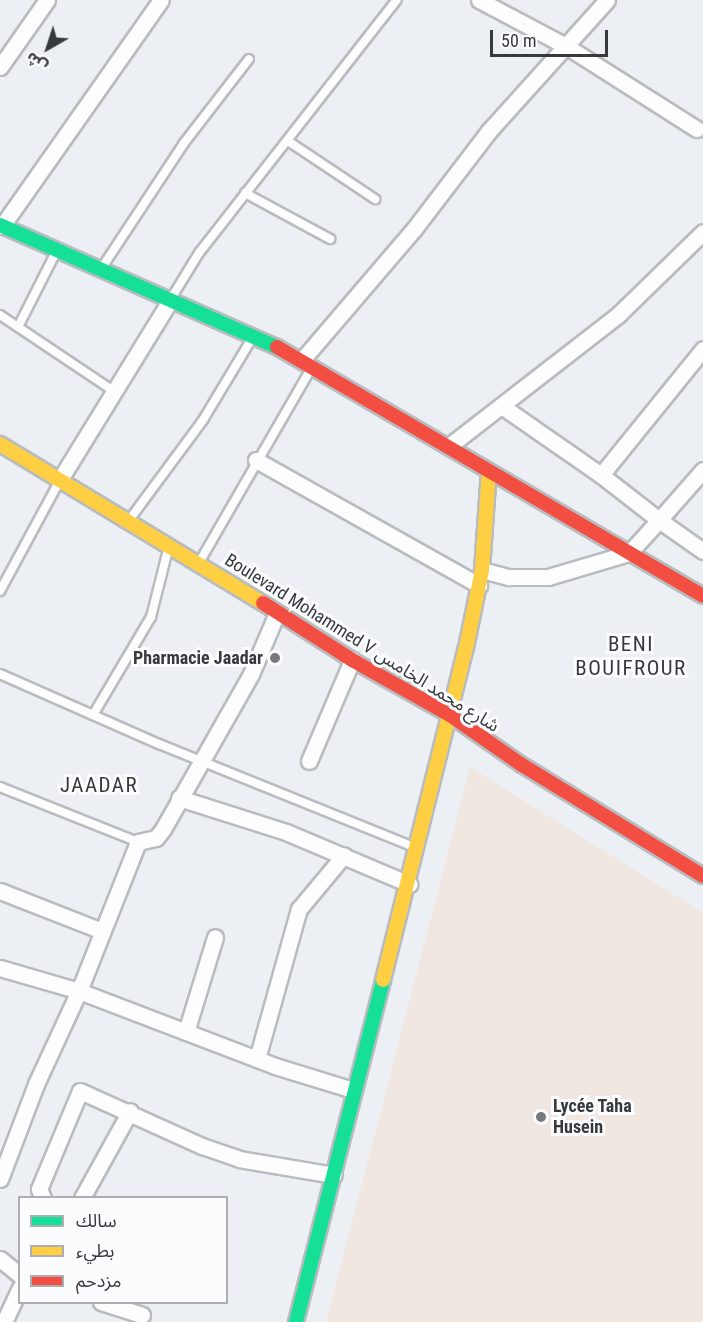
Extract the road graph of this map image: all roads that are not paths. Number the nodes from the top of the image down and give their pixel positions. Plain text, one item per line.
1 (47, 0) edge
2 (161, 0) edge
3 (397, 0) edge
4 (479, 0) edge
5 (607, 0) edge
6 (566, 46) junction
7 (249, 59) dead end
8 (0, 68) edge
9 (697, 129) dead end
10 (288, 141) junction
11 (245, 193) junction
12 (375, 199) dead end
13 (1, 225) edge
14 (703, 232) edge
15 (330, 238) dead end
16 (58, 249) junction
17 (102, 267) junction
18 (171, 299) junction
19 (0, 315) edge
20 (19, 325) junction
21 (255, 334) junction
22 (703, 349) edge
23 (307, 363) junction
24 (115, 392) junction
25 (503, 407) junction
26 (0, 444) edge
27 (449, 446) junction
28 (256, 460) junction
29 (703, 470) edge
30 (489, 471) junction
31 (601, 475) junction
32 (59, 481) junction
33 (698, 488) edge
34 (129, 520) junction
35 (659, 520) junction
36 (169, 546) junction
37 (703, 551) edge
38 (629, 552) junction
39 (199, 562) junction
40 (480, 578) junction
41 (0, 591) edge
42 (703, 596) edge
43 (277, 612) junction
44 (352, 660) junction
45 (0, 674) edge
46 (93, 715) junction
47 (450, 715) junction
48 (201, 760) junction
49 (309, 761) dead end
50 (0, 786) edge
51 (179, 798) junction
52 (138, 842) junction
53 (419, 848) junction
54 (344, 855) junction
55 (703, 876) edge
56 (409, 884) junction
57 (0, 891) edge
58 (102, 931) junction
59 (215, 937) dead end
60 (0, 968) edge
61 (79, 991) junction
62 (186, 1032) junction
63 (257, 1059) junction
64 (352, 1090) junction
65 (130, 1111) junction
66 (333, 1175) junction
67 (0, 1179) edge
68 (42, 1196) edge
69 (82, 1196) edge
70 (0, 1259) edge
71 (18, 1273) edge
72 (18, 1291) edge
73 (111, 1304) edge
74 (142, 1315) dead end
75 (4, 1322) edge
76 (296, 1322) edge

1 - 8 street
2 - 13 street
3 - 10 lane
4 - 6 street
5 - 6 street
6 - 9 street
6 - 23 street
7 - 17 lane
10 - 11 lane
10 - 12 lane
11 - 15 lane
11 - 18 lane
13 - 16 street
14 - 25 street
16 - 17 street
16 - 20 lane
17 - 18 street
18 - 21 street
18 - 24 street
19 - 20 lane
20 - 24 lane
21 - 23 street
21 - 34 lane
22 - 31 street
23 - 27 street
23 - 28 lane
24 - 32 street
25 - 27 street
25 - 31 street
26 - 32 street, Boulevard Mohammed V شارع محمد الخامس
27 - 30 street
28 - 39 lane
28 - 40 street
29 - 33 street
30 - 38 street
30 - 40 street
31 - 35 street
32 - 34 street, Boulevard Mohammed V شارع محمد الخامس
32 - 41 lane
33 - 35 street
34 - 36 street, Boulevard Mohammed V شارع محمد الخامس
35 - 37 street
35 - 38 street
36 - 39 street, Boulevard Mohammed V شارع محمد الخامس
36 - 46 lane
38 - 40 street
38 - 42 street
39 - 43 street, Boulevard Mohammed V شارع محمد الخامس
40 - 47 street
43 - 44 street, Boulevard Mohammed V شارع محمد الخامس
43 - 48 street
44 - 47 street, Boulevard Mohammed V شارع محمد الخامس
44 - 49 street
45 - 46 lane
46 - 48 lane
47 - 53 street
47 - 55 street, Boulevard Mohammed V شارع محمد الخامس
48 - 51 street
48 - 53 lane
50 - 52 lane
51 - 52 street
51 - 54 street
52 - 58 street
53 - 56 street
54 - 56 street
54 - 63 street
56 - 64 street
57 - 58 street
58 - 61 street
59 - 62 street
60 - 61 street
61 - 62 street
61 - 67 street
62 - 63 street
63 - 64 street
64 - 66 street
65 - 66 street
65 - 68 street
65 - 69 street
66 - 76 street
70 - 71 street
72 - 75 street
73 - 74 street

